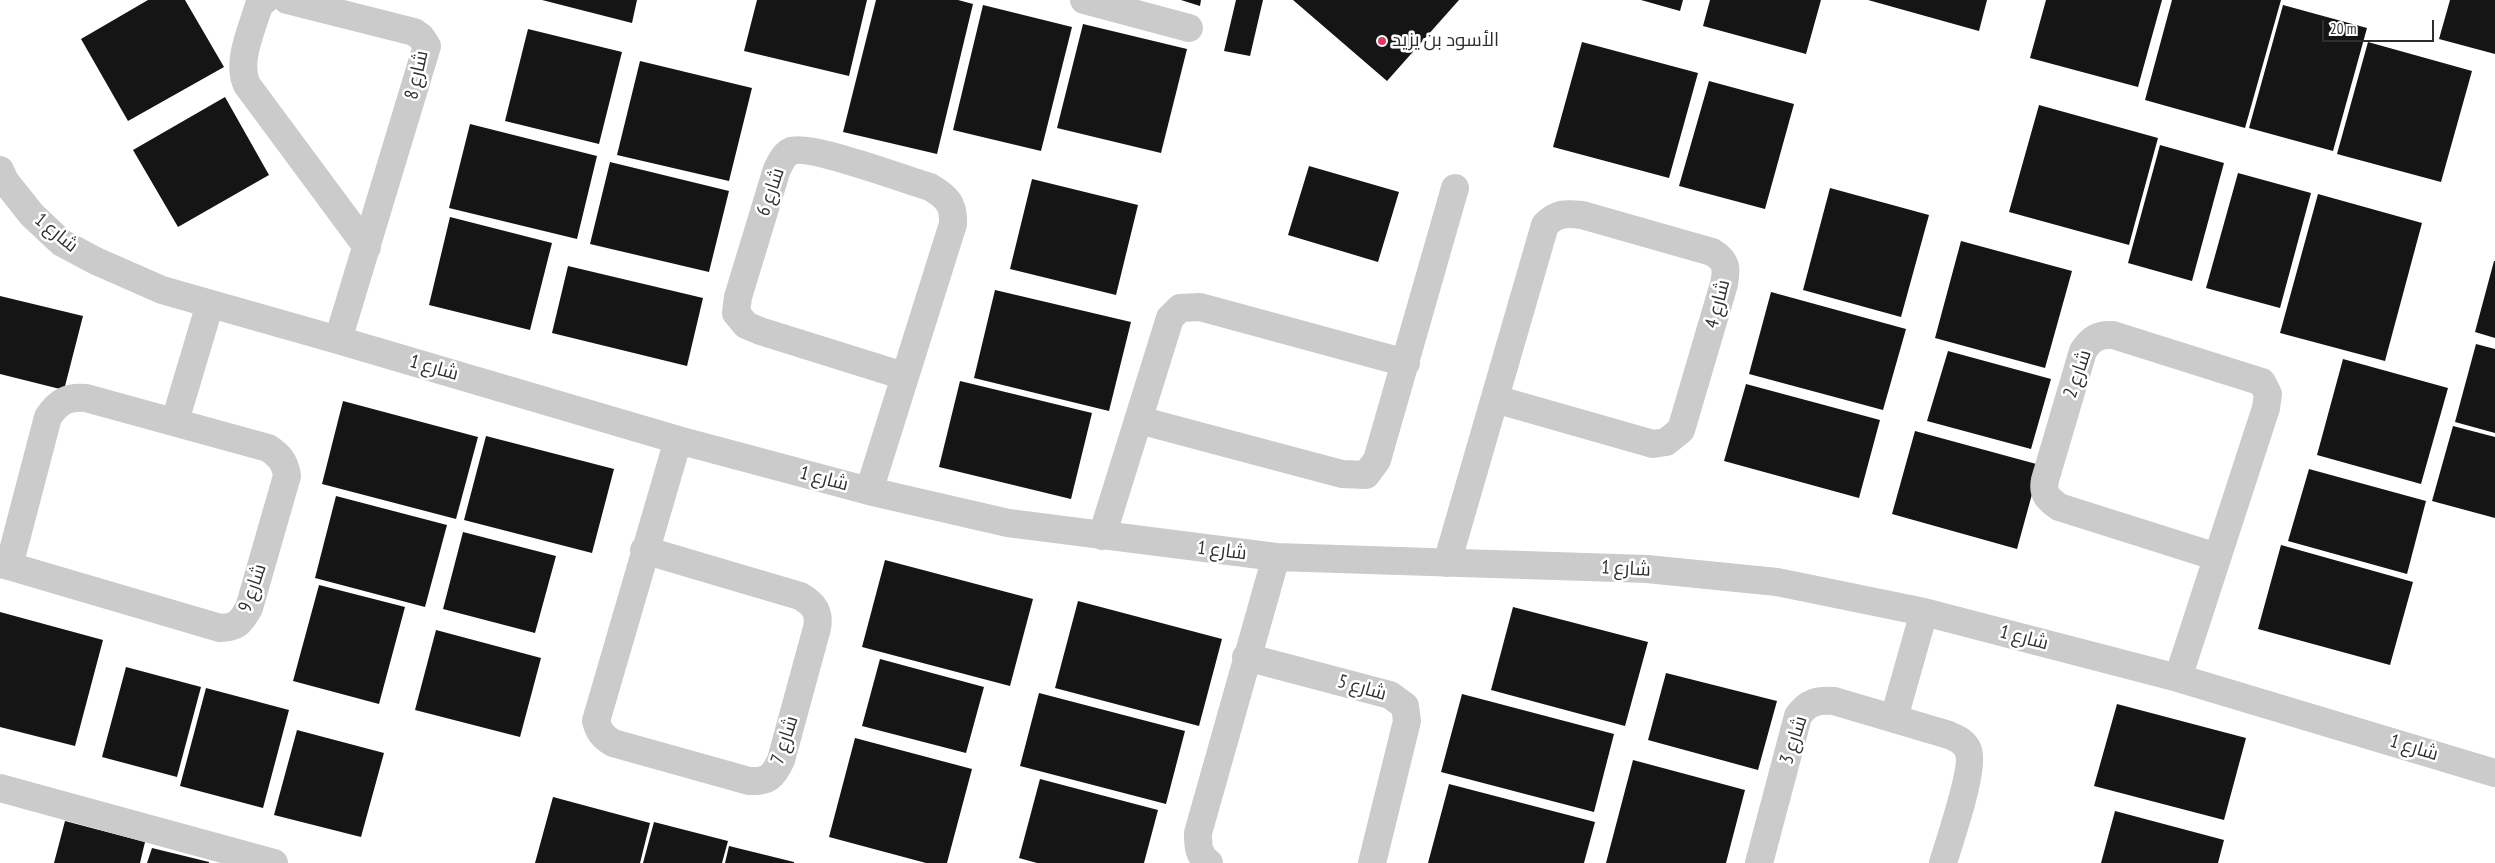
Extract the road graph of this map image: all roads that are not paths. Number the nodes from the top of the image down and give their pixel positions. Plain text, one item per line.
1 (265, 0) edge
2 (287, 0) edge
3 (1084, 0) edge
4 (1189, 28) dead end
5 (0, 170) edge
6 (1455, 188) dead end
7 (367, 247) junction
8 (210, 304) junction
9 (338, 340) junction
10 (1406, 363) junction
11 (904, 376) junction
12 (1494, 399) junction
13 (1139, 420) junction
14 (175, 421) junction
15 (678, 440) junction
16 (869, 491) junction
17 (1102, 536) junction
18 (644, 550) junction
19 (1276, 557) junction
20 (2217, 557) junction
21 (1447, 563) junction
22 (4, 565) edge
23 (1924, 612) junction
24 (1246, 656) junction
25 (2178, 678) junction
26 (1894, 718) junction
27 (2495, 773) edge
28 (0, 788) edge
29 (274, 863) edge
30 (1209, 863) edge
31 (1372, 863) edge
32 (1759, 863) edge
33 (1943, 863) edge

1 - 7 street
2 - 7 street, شارع 8
3 - 4 street
5 - 8 street, شارع 1
6 - 10 street
7 - 9 street, شارع 8
8 - 9 street, شارع 1
8 - 14 street
9 - 15 street, شارع 1
10 - 13 street
10 - 13 street
11 - 11 street, شارع 6
11 - 16 street, شارع 6
12 - 12 street, شارع 4
12 - 21 street, شارع 4
13 - 17 street
14 - 22 street, شارع 9
14 - 22 street, شارع 9
15 - 16 street, شارع 1
15 - 18 street, شارع 7
16 - 17 street, شارع 1
17 - 19 street, شارع 1
18 - 18 street, شارع 7
19 - 21 street, شارع 1
19 - 24 street
20 - 20 street, شارع 2
20 - 25 street, شارع 2
21 - 23 street, شارع 1
23 - 25 street, شارع 1
23 - 26 street
24 - 30 street
24 - 31 street, شارع 5
25 - 27 street, شارع 1
26 - 32 street, شارع 3
26 - 33 street, شارع 3
28 - 29 street

